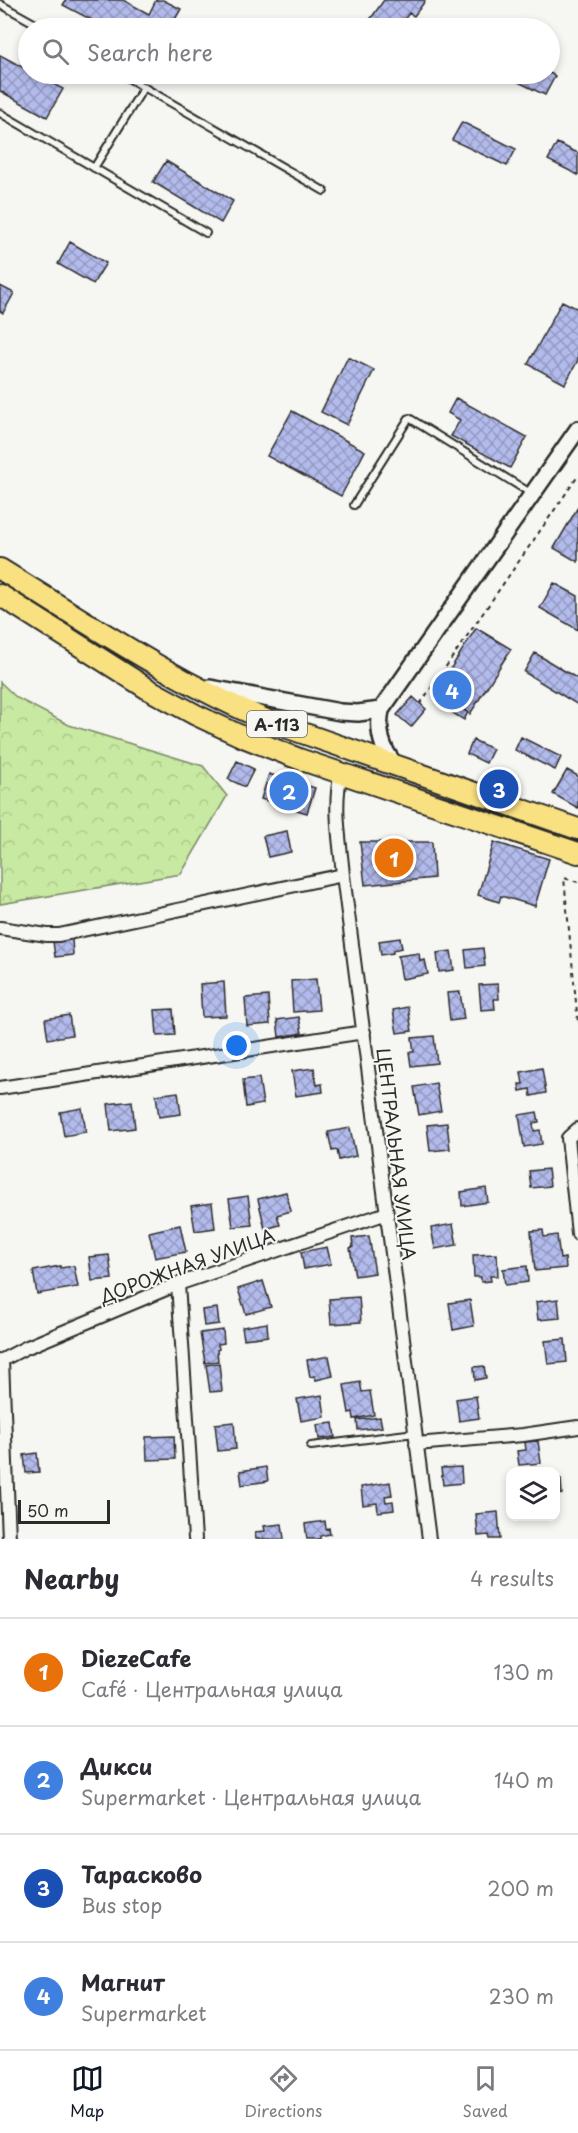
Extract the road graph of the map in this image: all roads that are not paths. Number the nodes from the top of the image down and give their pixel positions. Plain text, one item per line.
1 (0, 4) edge
2 (25, 18) edge
3 (139, 84) edge
4 (144, 87) junction
5 (0, 113) edge
6 (94, 168) junction
7 (324, 191) dead end
8 (206, 233) dead end
9 (578, 429) edge
10 (532, 494) junction
11 (354, 505) dead end
12 (0, 569) edge
13 (0, 594) edge
14 (180, 679) junction
15 (381, 710) junction
16 (395, 765) junction
17 (341, 773) junction
18 (578, 829) edge
19 (578, 853) edge
20 (343, 874) junction
21 (0, 928) edge
22 (364, 1032) junction
23 (0, 1088) edge
24 (578, 1129) edge
25 (387, 1213) junction
26 (578, 1234) edge
27 (178, 1284) junction
28 (1, 1360) edge
29 (578, 1427) edge
30 (416, 1438) junction
31 (311, 1446) dead end
32 (9, 1539) edge
33 (195, 1539) edge
34 (429, 1539) edge

1 - 2 lane
3 - 4 lane
4 - 6 lane
4 - 7 lane
5 - 6 lane
6 - 8 lane
9 - 10 street
10 - 11 lane
10 - 15 street
12 - 14 highway, А-113
13 - 17 highway, А-113
14 - 15 street
14 - 16 highway, А-113
15 - 16 street
16 - 18 highway, А-113
17 - 19 highway, А-113
17 - 20 street, ЦЕНТРАЛЬНАЯ УЛИЦА
20 - 21 street
20 - 22 street, ЦЕНТРАЛЬНАЯ УЛИЦА
22 - 23 street
22 - 25 street, ЦЕНТРАЛЬНАЯ УЛИЦА
24 - 26 street
25 - 27 street, ДОРОЖНАЯ УЛИЦА
25 - 30 street, ЦЕНТРАЛЬНАЯ УЛИЦА
27 - 28 street, ДОРОЖНАЯ УЛИЦА
27 - 33 street
28 - 32 street
29 - 30 street
30 - 31 lane
30 - 34 street, ЦЕНТРАЛЬНАЯ УЛИЦА

